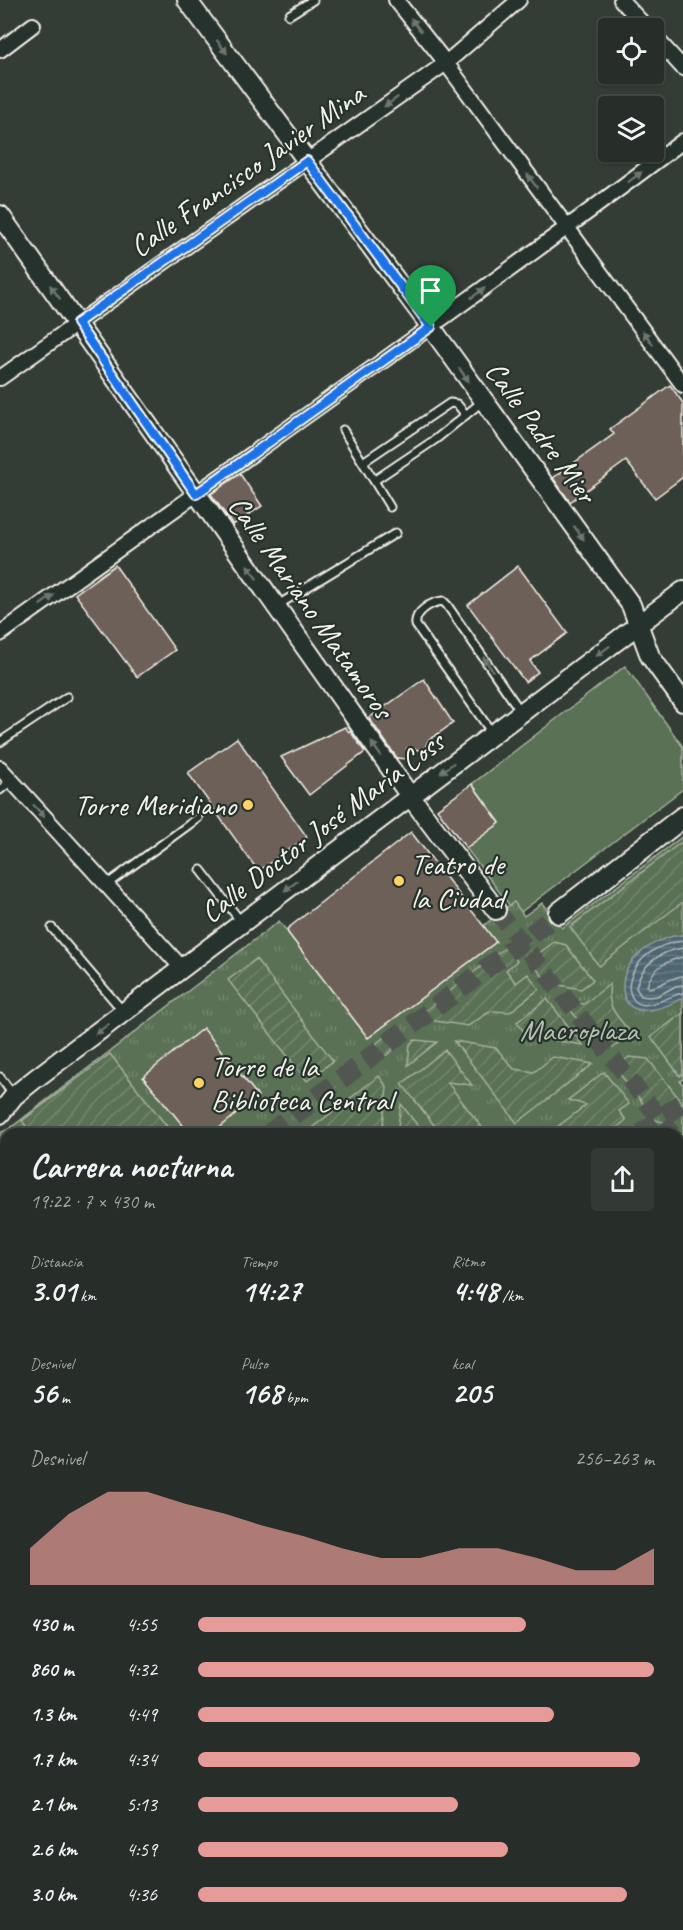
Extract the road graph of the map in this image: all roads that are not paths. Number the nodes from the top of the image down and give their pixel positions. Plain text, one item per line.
1 (187, 0) edge
2 (313, 0) edge
3 (396, 0) edge
4 (519, 0) edge
5 (621, 0) edge
6 (289, 15) dead end
7 (638, 18) edge
8 (33, 26) dead end
9 (664, 47) edge
10 (0, 50) edge
11 (446, 63) junction
12 (683, 68) edge
13 (683, 141) edge
14 (307, 161) junction
15 (0, 215) edge
16 (567, 228) junction
17 (77, 323) junction
18 (431, 327) junction
19 (0, 378) edge
20 (683, 385) edge
21 (483, 401) junction
22 (465, 415) junction
23 (343, 430) dead end
24 (363, 462) junction
25 (375, 480) junction
26 (196, 494) junction
27 (390, 507) dead end
28 (396, 533) dead end
29 (683, 591) edge
30 (276, 606) junction
31 (638, 626) junction
32 (0, 634) edge
33 (68, 697) dead end
34 (683, 702) edge
35 (521, 712) junction
36 (492, 734) junction
37 (0, 742) edge
38 (0, 768) edge
39 (11, 781) junction
40 (0, 790) edge
41 (410, 796) junction
42 (683, 817) edge
43 (198, 818) dead end
44 (201, 870) dead end
45 (106, 885) junction
46 (496, 910) tunnel mouth
47 (559, 913) tunnel mouth
48 (242, 922) junction
49 (52, 927) dead end
50 (182, 968) junction
51 (124, 1012) junction
52 (0, 1077) edge
53 (14, 1096) junction
54 (0, 1113) edge

1 -> 14 street, Calle Padre Mier
2 - 6 lane
11 -> 3 street
4 - 11 street, Calle Francisco Javier Mina
5 - 7 street
8 - 10 street
9 - 12 street
11 -> 14 street, Calle Francisco Javier Mina
16 -> 11 street
16 -> 13 street
14 - 17 street, Calle Francisco Javier Mina
14 - 18 street, Calle Padre Mier
17 -> 15 street, Calle Mariano Matamoros
18 -> 16 street
20 -> 16 street
17 - 19 street, Calle Francisco Javier Mina
17 - 26 street, Calle Mariano Matamoros
18 -> 21 street, Calle Padre Mier
18 - 26 street
21 - 22 lane
21 -> 31 street, Calle Padre Mier
22 - 24 lane
22 - 25 lane
23 - 24 lane
24 - 25 lane
25 - 27 lane
30 -> 26 street, Calle Mariano Matamoros
32 -> 26 street
28 - 30 lane
29 - 31 street, Calle Doctor José María Coss
41 -> 30 street, Calle Mariano Matamoros
31 - 34 street, Calle Padre Mier
31 -> 35 street, Calle Doctor José María Coss
33 - 37 lane
35 - 36 street, Calle Doctor José María Coss
35 -> 36 lane
36 -> 41 street, Calle Doctor José María Coss
38 - 39 street
39 - 40 lane
39 -> 45 street
41 - 46 street, Calle Mariano Matamoros
41 -> 48 street, Calle Doctor José María Coss
42 - 47 main road
43 - 45 lane
44 - 48 lane
45 - 50 street
48 - 50 street, Calle Doctor José María Coss
49 - 51 lane
50 - 51 street, Calle Doctor José María Coss
51 -> 53 street, Calle Doctor José María Coss
52 - 53 lane
53 - 54 street, Calle Doctor José María Coss

